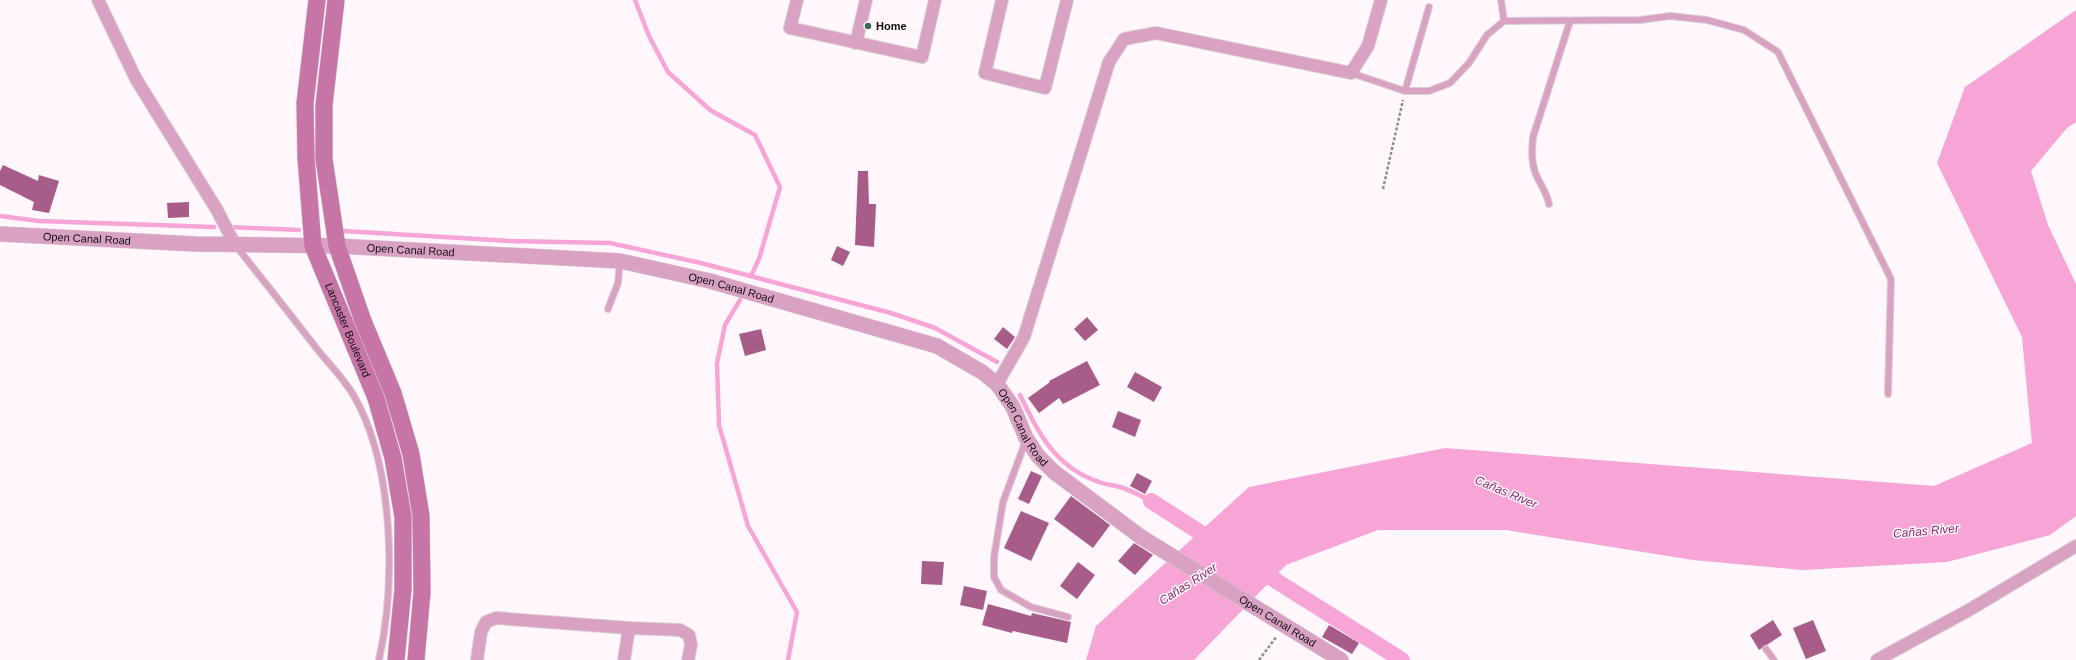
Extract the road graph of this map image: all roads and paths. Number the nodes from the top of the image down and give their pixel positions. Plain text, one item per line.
1 (98, 0) edge
2 (317, 0) edge
3 (336, 0) edge
4 (796, 0) edge
5 (866, 0) edge
6 (935, 0) edge
7 (1002, 0) edge
8 (1067, 0) edge
9 (1381, 0) edge
10 (1501, 0) edge
11 (1429, 7) dead end
12 (1504, 21) junction
13 (1570, 21) junction
14 (856, 43) junction
15 (1351, 73) junction
16 (1405, 91) junction
17 (1383, 189) dead end
18 (1549, 204) dead end
19 (0, 234) edge
20 (234, 243) junction
21 (313, 246) junction
22 (337, 246) junction
23 (620, 261) junction
24 (608, 309) dead end
25 (997, 384) junction
26 (1888, 394) dead end
27 (1026, 438) junction
28 (2076, 546) edge
29 (1068, 617) dead end
30 (1284, 626) junction
31 (629, 628) junction
32 (1766, 649) dead end
33 (379, 660) edge
34 (396, 660) edge
35 (416, 660) edge
36 (477, 660) edge
37 (624, 660) edge
38 (688, 660) edge
39 (1259, 660) edge
40 (1341, 660) edge
41 (1774, 660) edge
42 (1877, 660) edge

1 - 20 street
2 - 21 main road, Lancaster Boulevard
3 - 22 main road, Lancaster Boulevard
4 - 14 street
5 - 14 street
6 - 14 street
7 - 8 street
9 - 15 street
10 - 12 lane
11 - 16 lane
12 - 13 lane
12 - 16 lane
13 - 18 lane
13 - 26 lane
15 - 16 lane
15 - 25 street
16 - 17 path
19 - 20 street, Open Canal Road
20 - 21 street, Open Canal Road
20 - 33 lane
21 - 22 street, Open Canal Road
21 - 34 main road, Lancaster Boulevard
22 - 23 street, Open Canal Road
22 - 35 main road, Lancaster Boulevard
23 - 24 lane
23 - 25 street, Open Canal Road
25 - 27 street, Open Canal Road
27 - 29 lane
27 - 30 street, Open Canal Road
28 - 42 street
30 - 39 path
30 - 40 street, Open Canal Road
31 - 36 street
31 - 37 street
31 - 38 street
32 - 41 lane

